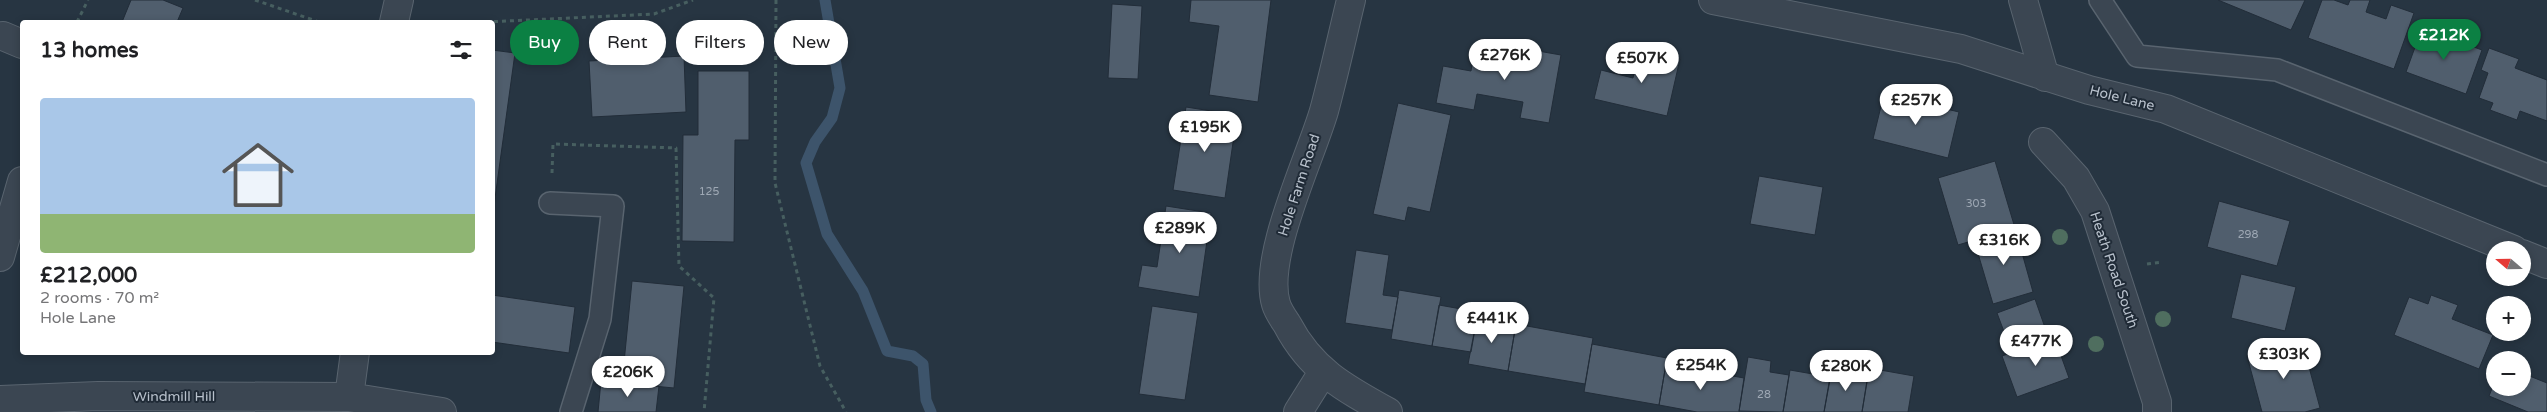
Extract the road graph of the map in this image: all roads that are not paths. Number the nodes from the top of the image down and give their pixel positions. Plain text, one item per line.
1 (399, 0) edge
2 (1351, 0) edge
3 (1713, 0) edge
4 (2023, 0) edge
5 (2100, 0) edge
6 (394, 20) edge
7 (2045, 77) junction
8 (2044, 142) dead end
9 (2547, 175) edge
10 (20, 188) edge
11 (550, 203) road end
12 (2492, 241) edge
13 (0, 257) edge
14 (2531, 258) edge
15 (2547, 264) edge
16 (354, 355) edge
17 (1323, 372) junction
18 (0, 400) edge
19 (356, 402) edge
20 (442, 412) edge
21 (571, 412) edge
22 (1298, 412) edge
23 (1388, 412) edge
24 (2157, 412) edge

1 - 6 street
2 - 17 street, Hole Farm Road
3 - 7 street, Hole Lane
4 - 7 street
5 - 9 lane
7 - 12 street, Hole Lane
8 - 24 street, Heath Road South
10 - 13 street
11 - 21 lane
14 - 15 street
16 - 19 street
17 - 22 street
17 - 23 street, Hole Farm Road
18 - 19 street, Windmill Hill
19 - 20 street, Windmill Hill

